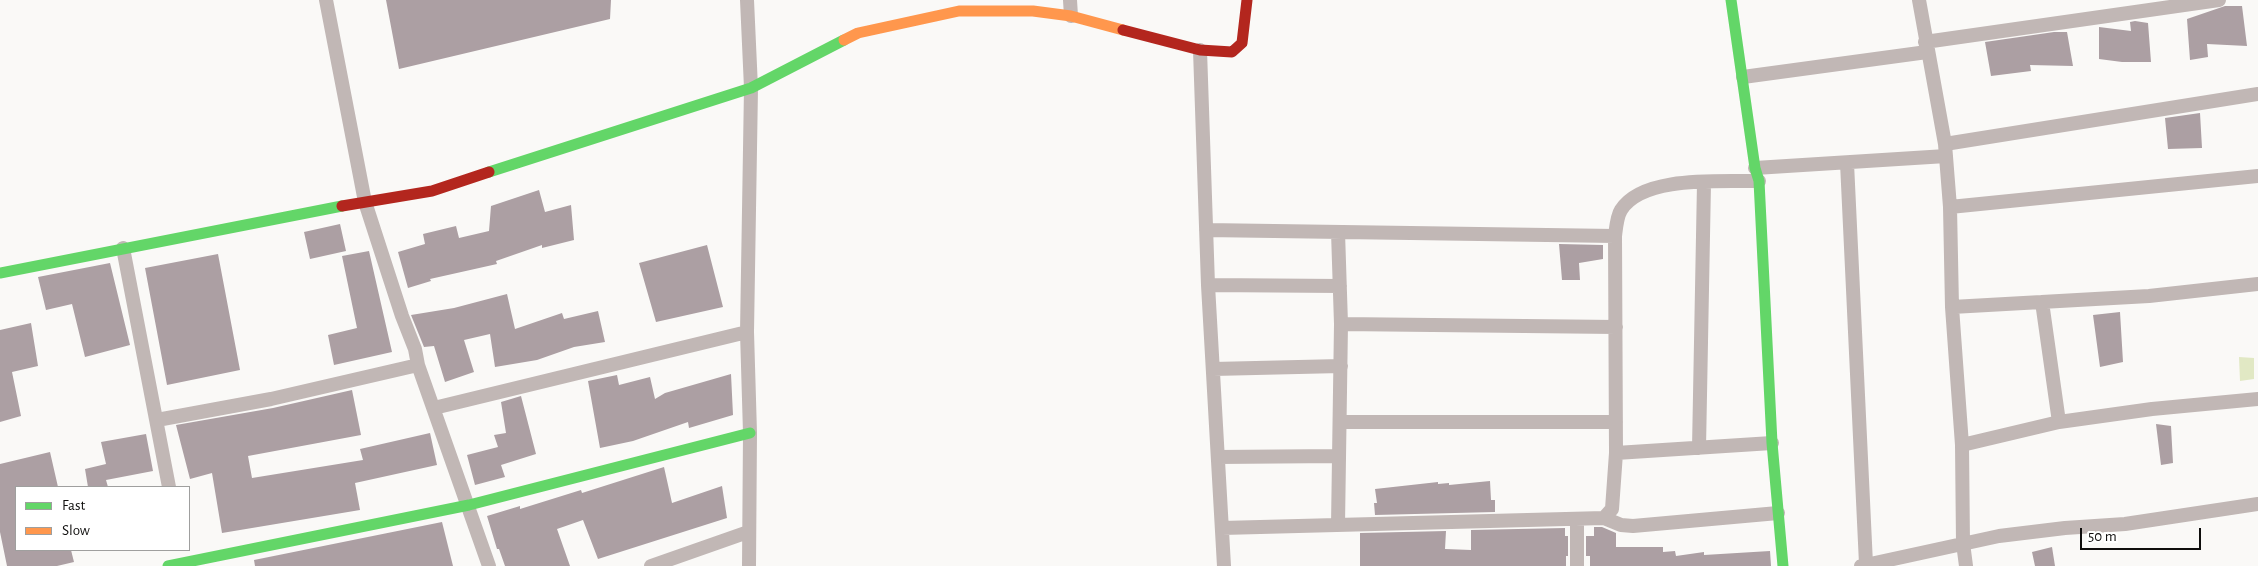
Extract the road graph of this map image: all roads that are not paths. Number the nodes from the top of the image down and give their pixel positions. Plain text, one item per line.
1 (326, 0) edge
2 (747, 0) edge
3 (1070, 0) edge
4 (1247, 0) edge
5 (1731, 0) edge
6 (1919, 0) edge
7 (2219, 0) edge
8 (959, 6) edge
9 (1072, 16) junction
10 (1926, 47) junction
11 (1200, 50) junction
12 (1744, 76) junction
13 (751, 88) junction
14 (2258, 94) edge
15 (1945, 150) junction
16 (1847, 162) junction
17 (1757, 174) junction
18 (2258, 176) edge
19 (1704, 183) junction
20 (365, 202) junction
21 (1950, 206) junction
22 (1206, 230) junction
23 (1338, 232) junction
24 (1615, 236) junction
25 (123, 248) junction
26 (0, 273) edge
27 (2258, 284) edge
28 (1208, 285) junction
29 (1340, 286) junction
30 (2042, 302) junction
31 (1952, 307) junction
32 (1342, 324) junction
33 (1616, 327) junction
34 (747, 332) junction
35 (418, 365) junction
36 (1341, 366) junction
37 (1213, 369) junction
38 (2258, 400) edge
39 (434, 408) junction
40 (157, 420) junction
41 (1340, 422) junction
42 (1616, 422) junction
43 (2059, 422) junction
44 (750, 433) junction
45 (1772, 443) junction
46 (1962, 445) junction
47 (1699, 448) junction
48 (1616, 453) junction
49 (1339, 456) junction
50 (1218, 457) junction
51 (169, 486) edge
52 (2258, 504) edge
53 (469, 505) junction
54 (1778, 513) junction
55 (1604, 518) junction
56 (1577, 519) junction
57 (1338, 525) junction
58 (1222, 528) junction
59 (748, 532) junction
60 (1963, 543) junction
61 (178, 561) edge
62 (1863, 565) edge
63 (489, 566) edge
64 (651, 566) edge
65 (749, 566) edge
66 (1224, 566) edge
67 (1576, 566) edge
68 (1783, 566) edge
69 (1966, 566) edge

1 - 20 street
2 - 13 street
3 - 9 street
4 - 11 street
5 - 12 street
6 - 10 street
7 - 10 street
8 - 9 street
8 - 13 street
9 - 11 street
10 - 12 street
10 - 15 street
11 - 22 street
12 - 17 street
13 - 20 street
13 - 34 street
14 - 15 street
15 - 16 street
15 - 21 street
16 - 17 street
16 - 62 street
17 - 19 street
17 - 45 street
18 - 21 street
19 - 24 street
19 - 47 street
20 - 25 street
20 - 35 street
21 - 31 street
22 - 23 street
22 - 28 street
23 - 24 street
23 - 29 street
24 - 33 street
25 - 26 street
25 - 40 street
27 - 30 street
28 - 29 street
28 - 37 street
29 - 32 street
30 - 31 street
30 - 43 street
31 - 46 street
32 - 33 street
32 - 36 street
33 - 42 street
34 - 39 street
34 - 44 street
35 - 39 street
35 - 40 street
36 - 37 street
36 - 41 street
37 - 50 street
38 - 43 street
39 - 53 street
40 - 51 street
41 - 42 street
41 - 49 street
42 - 48 street
43 - 46 street
44 - 53 street
44 - 59 street
45 - 47 street
45 - 54 street
46 - 60 street
47 - 48 street
48 - 55 street
49 - 50 street
49 - 57 street
50 - 58 street
52 - 60 street
53 - 61 street
53 - 63 street
54 - 55 street
54 - 68 street
55 - 56 street
56 - 57 street
56 - 67 street
57 - 58 street
58 - 66 street
59 - 64 street
59 - 65 street
60 - 62 street
60 - 69 street

